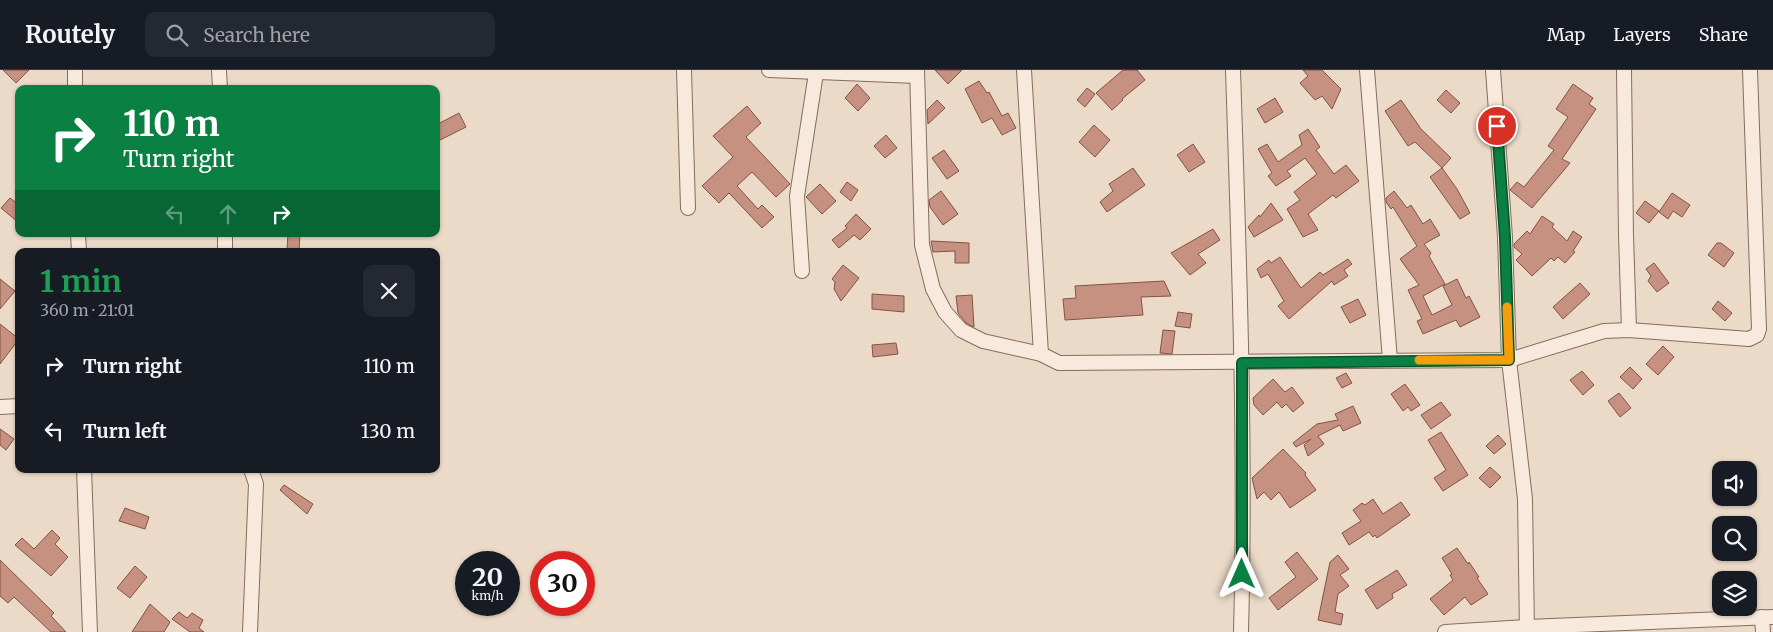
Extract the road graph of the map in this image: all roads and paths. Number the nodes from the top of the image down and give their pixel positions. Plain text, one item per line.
1 (74, 70) edge
2 (219, 70) edge
3 (684, 70) edge
4 (769, 70) edge
5 (1024, 70) edge
6 (1233, 70) edge
7 (1367, 70) edge
8 (1493, 70) edge
9 (1624, 70) edge
10 (1750, 70) edge
11 (816, 73) junction
12 (917, 73) edge
13 (75, 85) edge
14 (220, 85) edge
15 (688, 208) dead end
16 (802, 272) dead end
17 (1629, 330) junction
18 (1042, 354) junction
19 (1390, 360) junction
20 (1509, 360) junction
21 (1242, 363) junction
22 (15, 406) edge
23 (0, 407) edge
24 (84, 473) edge
25 (252, 473) edge
26 (1768, 617) edge
27 (1639, 627) edge
28 (1527, 629) edge
29 (90, 632) edge
30 (250, 632) edge
31 (1241, 632) edge
32 (1445, 632) edge
33 (1764, 632) edge

1 - 13 street
2 - 14 street
3 - 15 street
4 - 11 street
5 - 18 street
6 - 21 street
7 - 19 street
8 - 20 street
9 - 17 street
10 - 17 street
11 - 12 street
11 - 16 street
12 - 18 street
17 - 20 street
18 - 21 street
19 - 20 street
19 - 21 street
20 - 28 street
21 - 31 street
22 - 23 street
24 - 29 street
25 - 30 street
26 - 27 street
26 - 33 street
27 - 28 street
28 - 32 street

